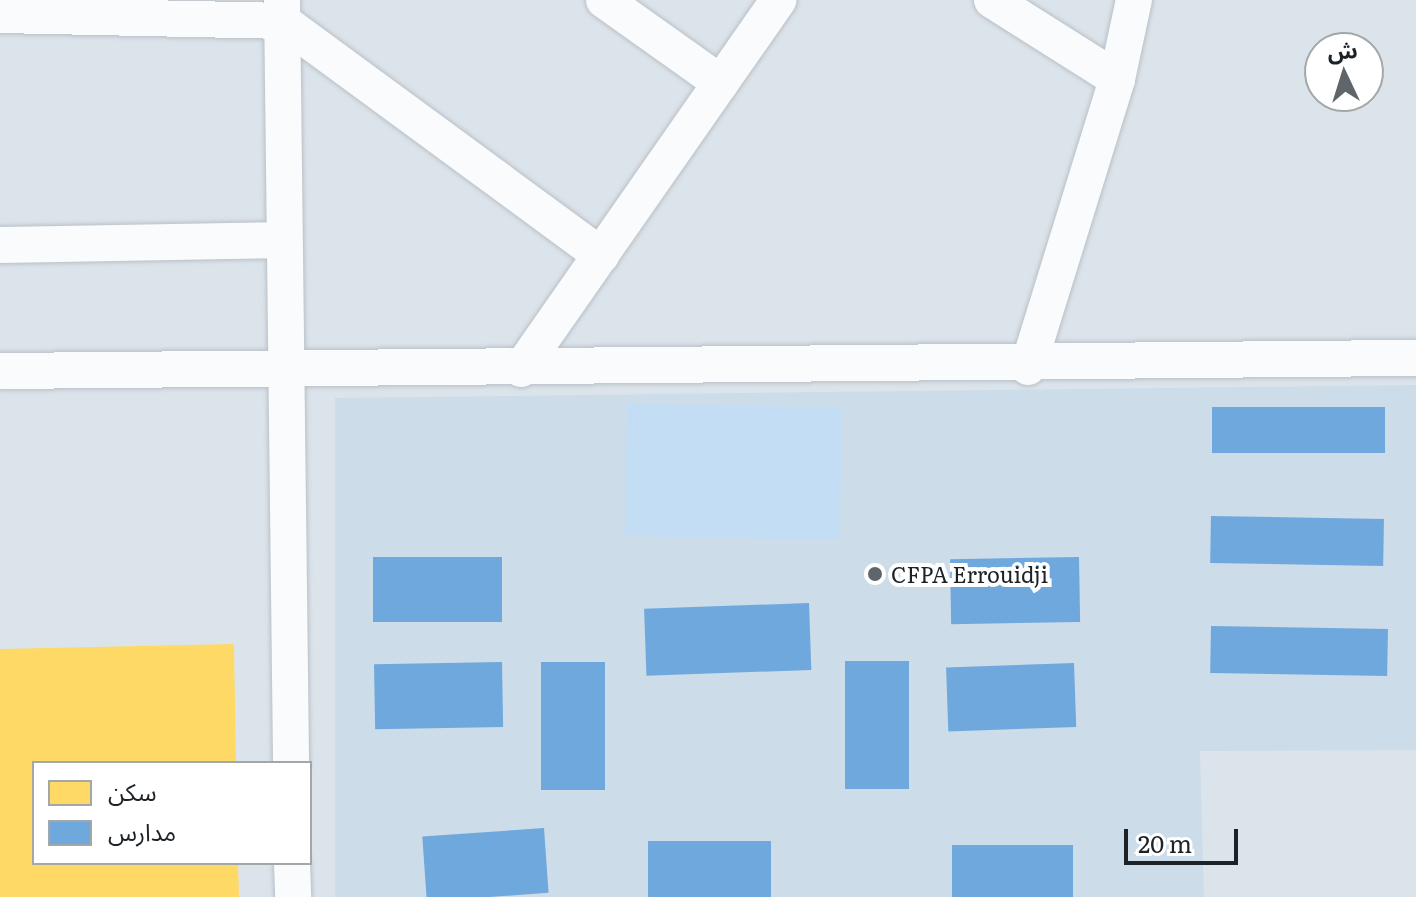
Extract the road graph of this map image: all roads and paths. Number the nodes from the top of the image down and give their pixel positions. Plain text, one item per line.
1 (604, 0) edge
2 (778, 0) edge
3 (992, 0) edge
4 (1134, 0) edge
5 (282, 11) edge
6 (0, 15) edge
7 (1117, 79) junction
8 (721, 83) junction
9 (283, 240) junction
10 (0, 245) edge
11 (601, 255) junction
12 (1416, 358) edge
13 (283, 364) junction
14 (1028, 367) junction
15 (521, 369) junction
16 (0, 371) edge
17 (291, 761) edge
18 (292, 865) edge
19 (293, 897) edge

1 - 8 street
2 - 8 street
3 - 7 street
4 - 7 street
5 - 6 street
5 - 9 street
5 - 11 street
7 - 14 street
8 - 11 street
9 - 10 street
9 - 13 street
11 - 15 street
12 - 14 street
13 - 15 street
13 - 16 street
13 - 17 street
14 - 15 street
18 - 19 street

